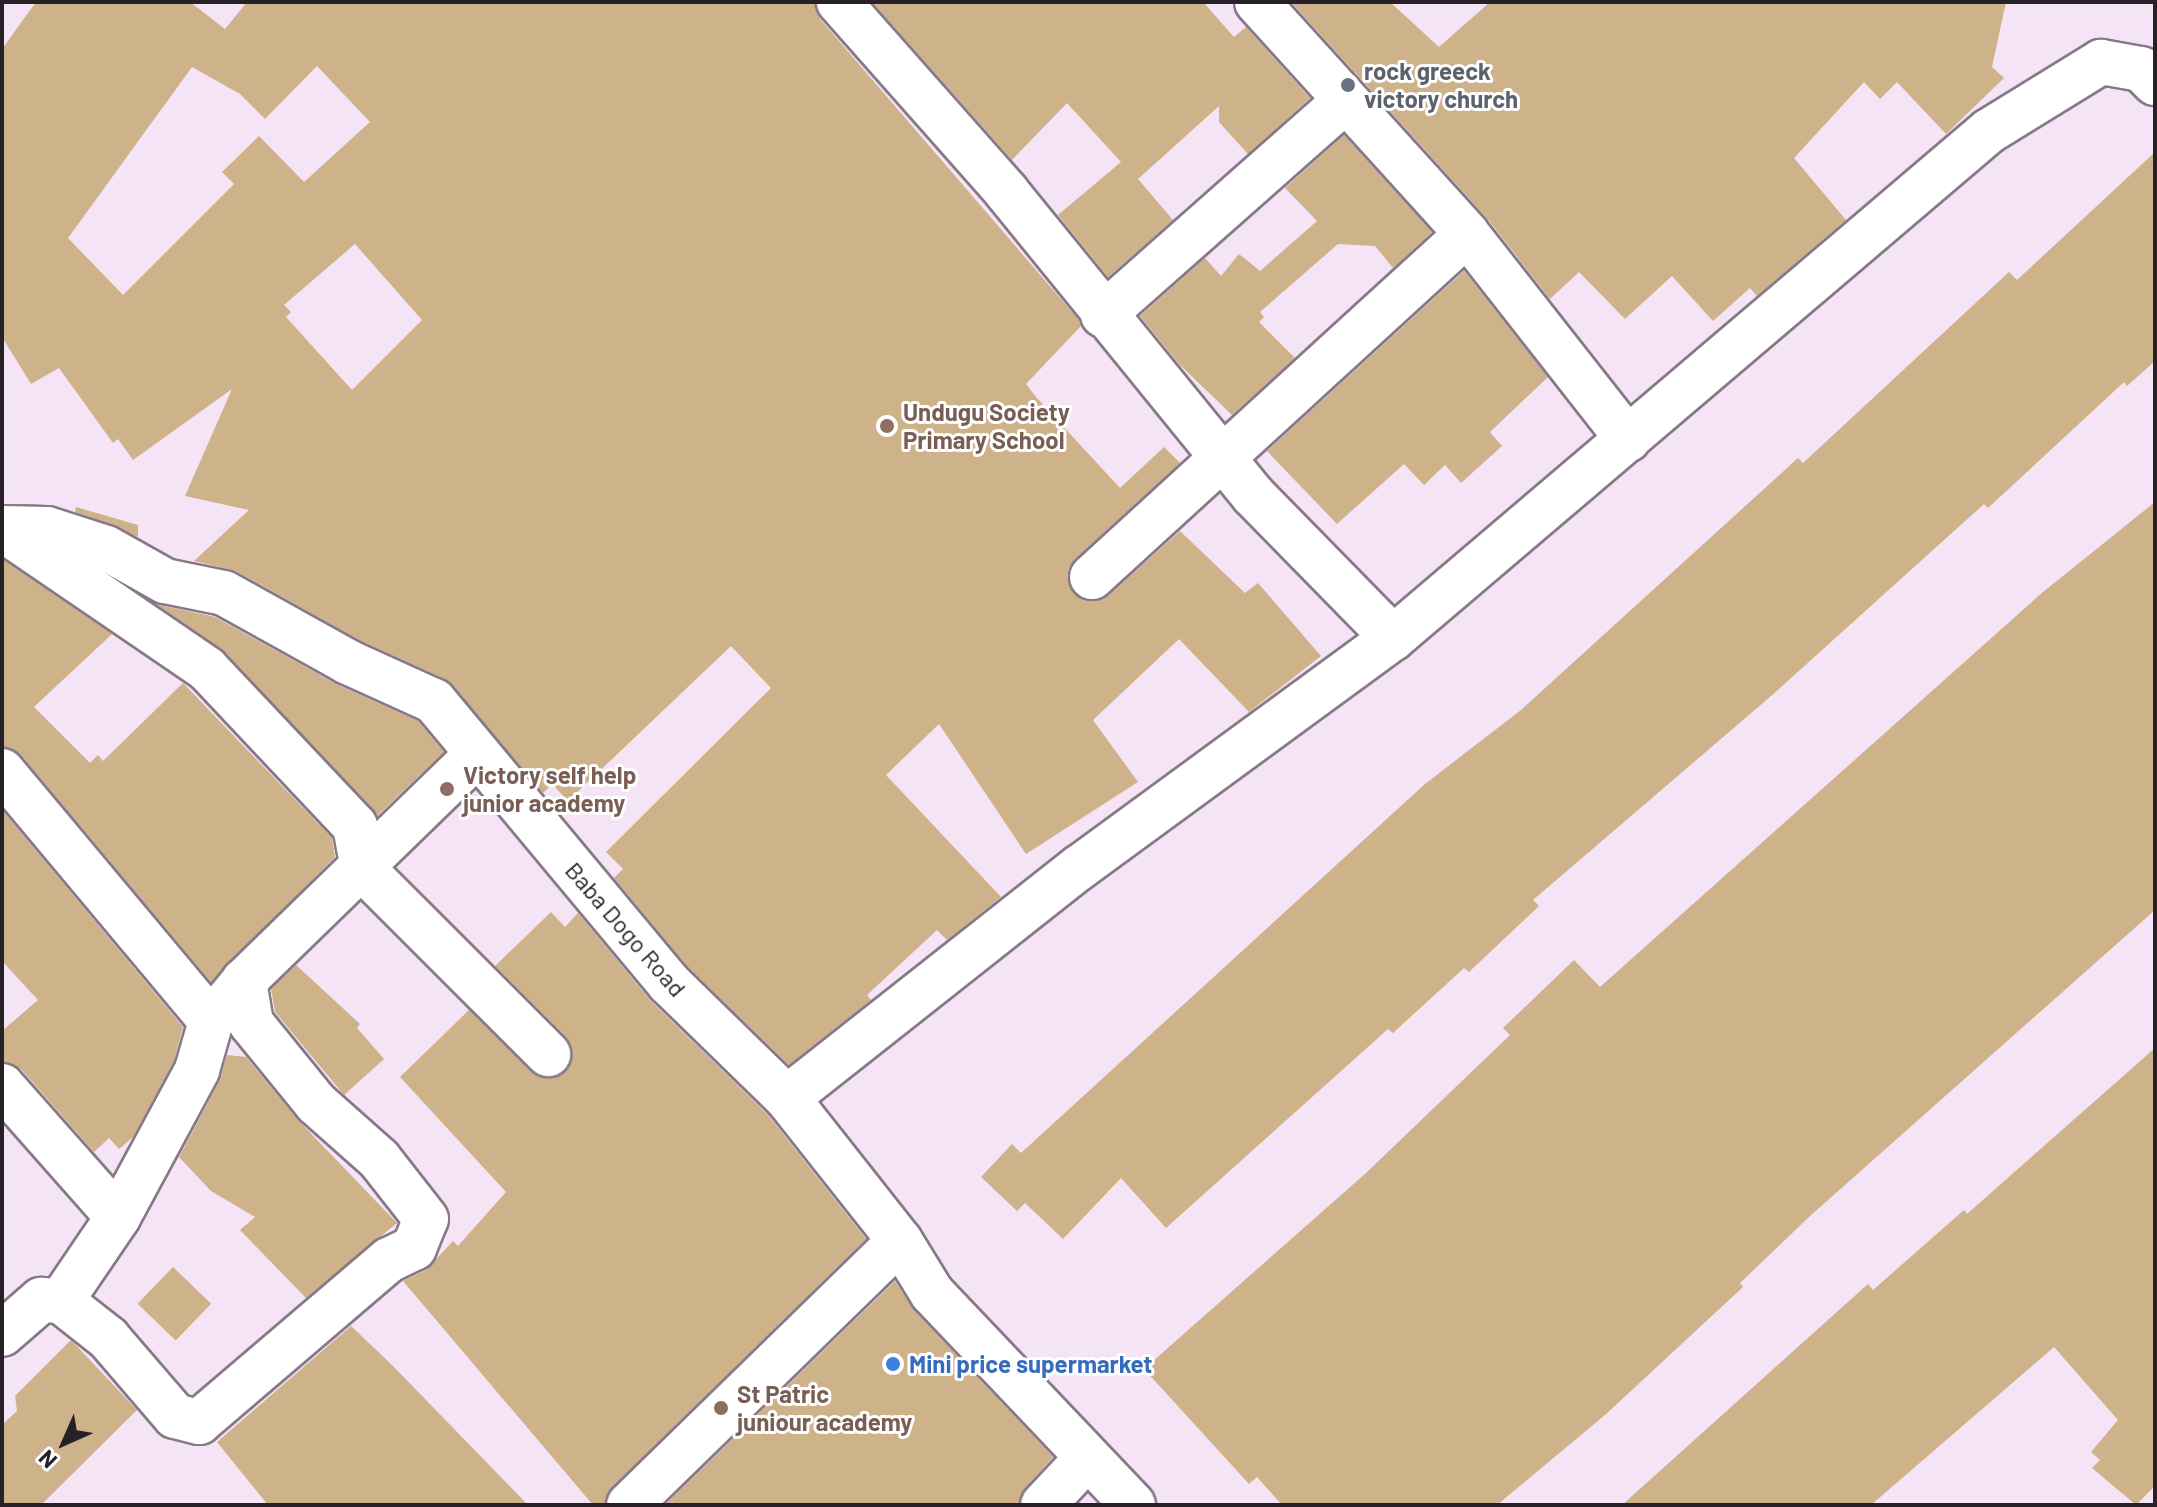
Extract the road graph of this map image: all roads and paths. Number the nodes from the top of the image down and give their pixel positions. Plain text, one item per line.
1 (839, 2) edge
2 (1257, 2) edge
3 (2155, 83) edge
4 (1345, 101) junction
5 (1467, 234) junction
6 (1103, 315) junction
7 (1628, 439) junction
8 (1223, 460) junction
9 (2, 529) edge
10 (1092, 577) dead end
11 (1393, 638) junction
12 (476, 755) junction
13 (2, 771) edge
14 (2, 802) edge
15 (2, 810) edge
16 (363, 869) junction
17 (244, 981) junction
18 (211, 1021) junction
19 (548, 1054) dead end
20 (2, 1086) edge
21 (787, 1098) junction
22 (118, 1217) junction
23 (900, 1241) junction
24 (61, 1301) junction
25 (2, 1334) edge
26 (1087, 1458) junction
27 (629, 1505) edge
28 (1043, 1505) edge
29 (1133, 1505) edge

1 - 6 street
2 - 4 street
3 - 7 street
4 - 5 street
4 - 6 street
5 - 7 street
5 - 8 street
6 - 8 street
7 - 11 street
8 - 10 street
8 - 11 street
9 - 12 street, Baba Dogo Road
9 - 16 street
11 - 21 street
12 - 16 street
12 - 21 street, Baba Dogo Road
13 - 18 street
14 - 15 street
16 - 17 street
16 - 19 street
17 - 18 street
17 - 24 street
18 - 22 street
20 - 22 street
21 - 23 street, Baba Dogo Road
22 - 24 street
23 - 26 street, Baba Dogo Road
23 - 27 street
24 - 25 street
26 - 28 street
26 - 29 street, Baba Dogo Road

